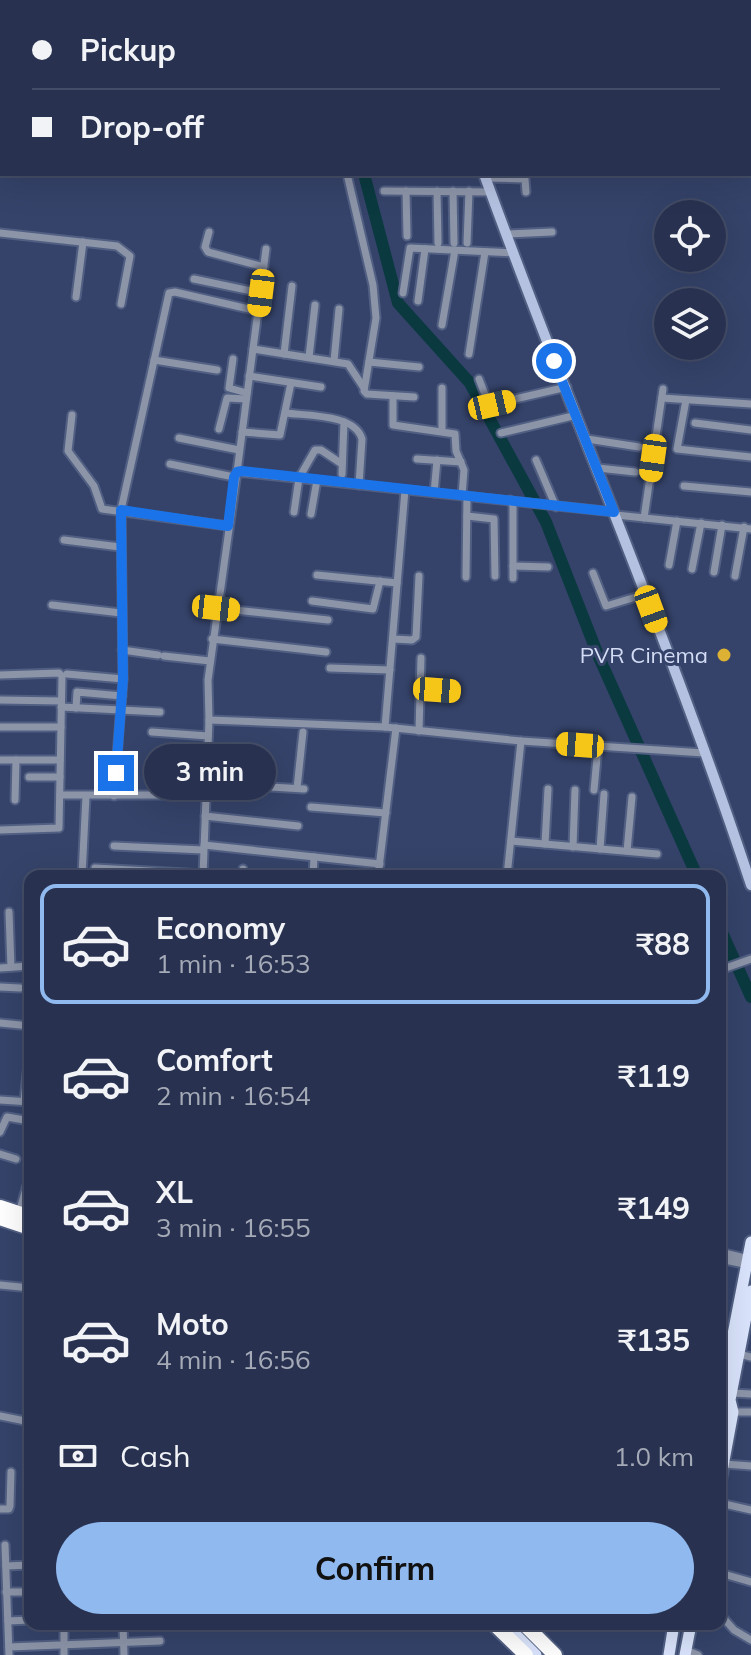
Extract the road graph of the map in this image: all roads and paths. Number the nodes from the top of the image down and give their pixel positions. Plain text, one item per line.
1 (347, 176) edge
2 (485, 176) edge
3 (384, 191) dead end
4 (406, 191) junction
5 (437, 191) junction
6 (453, 191) junction
7 (469, 191) junction
8 (491, 192) junction
9 (526, 192) dead end
10 (209, 232) dead end
11 (552, 232) dead end
12 (0, 233) edge
13 (507, 234) junction
14 (407, 236) dead end
15 (83, 242) junction
16 (438, 243) dead end
17 (467, 243) dead end
18 (454, 247) junction
19 (266, 249) dead end
20 (425, 249) junction
21 (485, 252) junction
22 (514, 253) junction
23 (264, 267) junction
24 (194, 279) dead end
25 (292, 286) dead end
26 (261, 293) junction
27 (403, 293) dead end
28 (76, 297) dead end
29 (418, 301) dead end
30 (121, 304) dead end
31 (315, 305) dead end
32 (339, 309) dead end
33 (258, 311) junction
34 (442, 325) dead end
35 (253, 349) junction
36 (284, 354) junction
37 (469, 354) dead end
38 (309, 357) junction
39 (233, 359) dead end
40 (154, 360) junction
41 (334, 361) junction
42 (369, 362) junction
43 (419, 367) dead end
44 (217, 370) dead end
45 (249, 376) junction
46 (479, 379) dead end
47 (291, 383) junction
48 (321, 387) dead end
49 (567, 387) junction
50 (364, 388) junction
51 (442, 388) dead end
52 (247, 396) junction
53 (393, 396) junction
54 (414, 397) dead end
55 (686, 400) junction
56 (751, 404) edge
57 (286, 413) junction
58 (72, 415) dead end
59 (577, 415) junction
60 (344, 422) junction
61 (695, 423) dead end
62 (219, 429) dead end
63 (751, 430) edge
64 (442, 431) junction
65 (242, 432) junction
66 (501, 433) dead end
67 (179, 438) dead end
68 (587, 439) junction
69 (639, 447) dead end
70 (239, 450) junction
71 (751, 457) edge
72 (417, 459) dead end
73 (437, 460) junction
74 (536, 460) dead end
75 (461, 462) junction
76 (170, 464) dead end
77 (342, 464) junction
78 (598, 468) junction
79 (635, 472) dead end
80 (236, 474) junction
81 (342, 474) dead end
82 (299, 478) junction
83 (317, 480) junction
84 (359, 485) junction
85 (684, 486) dead end
86 (405, 490) junction
87 (751, 492) edge
88 (434, 493) junction
89 (465, 496) junction
90 (510, 500) junction
91 (556, 507) junction
92 (121, 510) junction
93 (294, 512) dead end
94 (615, 513) junction
95 (311, 514) dead end
96 (467, 516) junction
97 (644, 518) junction
98 (677, 521) junction
99 (701, 523) junction
100 (722, 525) junction
101 (228, 526) junction
102 (747, 528) edge
103 (64, 540) dead end
104 (120, 547) junction
105 (669, 565) dead end
106 (513, 566) junction
107 (548, 567) dead end
108 (692, 569) dead end
109 (714, 572) dead end
110 (593, 573) dead end
111 (317, 575) dead end
112 (419, 576) dead end
113 (495, 576) dead end
114 (735, 576) dead end
115 (466, 577) dead end
116 (513, 578) dead end
117 (380, 581) junction
118 (397, 583) junction
119 (646, 594) junction
120 (312, 601) dead end
121 (52, 605) dead end
122 (216, 608) junction
123 (121, 613) junction
124 (328, 620) dead end
125 (212, 639) junction
126 (393, 639) junction
127 (122, 650) junction
128 (326, 652) dead end
129 (421, 658) dead end
130 (210, 661) junction
131 (330, 668) dead end
132 (390, 670) junction
133 (67, 674) dead end
134 (0, 675) edge
135 (123, 679) junction
136 (420, 689) junction
137 (453, 691) dead end
138 (122, 696) junction
139 (0, 700) edge
140 (61, 704) junction
141 (76, 708) junction
142 (121, 711) junction
143 (160, 712) dead end
144 (209, 720) junction
145 (0, 727) edge
146 (61, 727) junction
147 (385, 727) junction
148 (396, 728) junction
149 (419, 731) junction
150 (152, 732) dead end
151 (303, 732) dead end
152 (208, 736) junction
153 (521, 741) junction
154 (598, 747) junction
155 (207, 748) junction
156 (256, 753) dead end
157 (704, 753) junction
158 (0, 760) edge
159 (16, 760) junction
160 (60, 760) junction
161 (29, 777) dead end
162 (60, 777) junction
163 (206, 783) junction
164 (548, 789) dead end
165 (575, 790) dead end
166 (594, 790) dead end
167 (604, 794) dead end
168 (60, 795) junction
169 (205, 795) junction
170 (86, 796) junction
171 (114, 796) junction
172 (632, 797) dead end
173 (15, 800) dead end
174 (311, 807) dead end
175 (386, 813) junction
176 (205, 816) junction
177 (298, 826) dead end
178 (0, 830) edge
179 (511, 841) junction
180 (545, 844) junction
181 (114, 846) dead end
182 (204, 847) junction
183 (573, 847) junction
184 (600, 849) junction
185 (627, 851) junction
186 (657, 854) dead end
187 (314, 857) junction
188 (380, 864) junction
189 (95, 868) dead end
190 (82, 870) edge
191 (126, 870) edge
192 (203, 870) edge
193 (313, 870) edge
194 (379, 870) edge
195 (508, 870) edge
196 (751, 885) edge
197 (9, 912) dead end
198 (0, 940) edge
199 (10, 940) junction
200 (751, 959) edge
201 (24, 966) edge
202 (11, 967) junction
203 (726, 967) edge
204 (0, 968) edge
205 (0, 987) edge
206 (20, 988) dead end
207 (0, 1023) edge
208 (24, 1025) edge
209 (0, 1100) edge
210 (24, 1101) edge
211 (24, 1120) edge
212 (0, 1132) edge
213 (0, 1154) edge
214 (16, 1159) dead end
215 (0, 1207) edge
216 (24, 1215) edge
217 (0, 1218) edge
218 (24, 1226) edge
219 (751, 1242) edge
220 (726, 1254) edge
221 (726, 1260) edge
222 (749, 1262) edge
223 (0, 1285) edge
224 (24, 1287) edge
225 (751, 1291) edge
226 (745, 1356) edge
227 (751, 1394) edge
228 (729, 1402) edge
229 (751, 1412) edge
230 (0, 1416) edge
231 (24, 1421) edge
232 (726, 1439) edge
233 (726, 1464) edge
234 (751, 1466) edge
235 (11, 1472) dead end
236 (726, 1504) edge
237 (0, 1509) edge
238 (751, 1510) edge
239 (5, 1545) dead end
240 (24, 1565) edge
241 (6, 1566) junction
242 (726, 1575) edge
243 (751, 1582) edge
244 (24, 1593) edge
245 (4, 1596) edge
246 (726, 1621) edge
247 (5, 1624) edge
248 (64, 1630) edge
249 (123, 1630) edge
250 (499, 1630) edge
251 (511, 1630) edge
252 (523, 1630) edge
253 (530, 1630) edge
254 (673, 1630) edge
255 (684, 1630) edge
256 (689, 1630) edge
257 (751, 1640) edge
258 (160, 1641) dead end
259 (124, 1644) junction
260 (64, 1645) junction
261 (516, 1652) edge
262 (8, 1653) edge
263 (683, 1653) edge
264 (64, 1655) edge
265 (124, 1655) edge
266 (536, 1655) edge
267 (548, 1655) edge
268 (555, 1655) edge
269 (669, 1655) edge
270 (698, 1655) edge

1 - 42 street
2 - 8 street
2 - 9 street
3 - 4 street
4 - 5 street
4 - 14 street
5 - 6 street
5 - 16 street
6 - 7 street
6 - 18 street
7 - 8 street
7 - 17 street
8 - 13 street
10 - 23 street
11 - 13 street
12 - 15 street
13 - 22 street
15 - 28 street
15 - 30 street
18 - 20 street
18 - 21 street
18 - 34 street
19 - 23 street
20 - 27 street
20 - 29 street
21 - 22 street
21 - 37 street
22 - 49 street
23 - 26 street
24 - 26 street
25 - 36 street
26 - 33 street
31 - 38 street
32 - 41 street
33 - 35 street
33 - 40 street
35 - 36 street
35 - 45 street
36 - 38 street
38 - 41 street
39 - 52 street
40 - 44 street
40 - 92 street
41 - 50 street
42 - 43 street
42 - 50 street
45 - 47 street
45 - 52 street
46 - 49 street
47 - 48 street
47 - 57 street
49 - 59 street
50 - 53 street
51 - 64 street
52 - 62 street
52 - 65 street
53 - 54 street
53 - 64 street
55 - 56 street
55 - 71 street
55 - 97 street
57 - 60 street
57 - 65 street
58 - 92 street
59 - 66 street
59 - 68 street
60 - 77 street
60 - 84 street
61 - 63 street
64 - 75 street
65 - 70 street
67 - 70 street
68 - 69 street
68 - 78 street
70 - 80 street
72 - 73 street
73 - 75 street
73 - 88 street
74 - 91 street
75 - 89 street
76 - 80 street
77 - 81 street
77 - 82 street
78 - 79 street
78 - 94 street
80 - 82 street
80 - 101 street
82 - 83 street
82 - 93 street
83 - 84 street
83 - 95 street
84 - 86 street
85 - 87 street
86 - 88 street
86 - 118 street
88 - 89 street
89 - 90 street
89 - 96 street
90 - 91 street
90 - 106 street
91 - 94 street
92 - 101 street
92 - 104 street
94 - 97 street
94 - 119 street
96 - 113 street
96 - 115 street
97 - 98 street
98 - 99 street
98 - 105 street
99 - 100 street
99 - 108 street
100 - 102 street
100 - 109 street
101 - 122 street
102 - 114 street
103 - 104 street
104 - 123 street
106 - 107 street
106 - 116 street
110 - 119 street
111 - 117 street
112 - 126 street
117 - 118 street
117 - 120 street
118 - 126 street
119 - 157 street
121 - 123 street
122 - 124 street
122 - 125 street
123 - 127 street
125 - 128 street
125 - 130 street
126 - 132 street
127 - 130 street
127 - 135 street
129 - 136 street
130 - 144 street
131 - 132 street
132 - 147 street
133 - 135 street
134 - 140 street
135 - 138 street
136 - 137 street
136 - 149 street
138 - 141 street
138 - 142 street
139 - 140 street
140 - 141 street
140 - 146 street
141 - 142 street
142 - 143 street
142 - 171 street
144 - 147 street
144 - 152 street
145 - 146 street
146 - 160 street
147 - 148 street
148 - 149 street
148 - 175 street
149 - 153 street
150 - 152 street
151 - 163 street
152 - 155 street
153 - 154 street
153 - 179 street
154 - 157 street
154 - 166 street
155 - 156 street
155 - 163 street
157 - 196 street
158 - 159 street
159 - 160 street
159 - 173 street
160 - 162 street
161 - 162 street
162 - 168 street
163 - 169 street
164 - 180 street
165 - 183 street
167 - 184 street
168 - 170 street
168 - 178 street
169 - 171 street
169 - 176 street
170 - 171 street
170 - 190 street
172 - 185 street
174 - 175 street
175 - 188 street
176 - 177 street
176 - 182 street
179 - 180 street
179 - 195 street
180 - 183 street
181 - 182 street
182 - 187 street
182 - 192 street
183 - 184 street
184 - 185 street
185 - 186 street
187 - 188 street
187 - 193 street
188 - 194 street
189 - 191 street
197 - 199 street
198 - 199 street
199 - 202 street
200 - 203 street
201 - 202 street
202 - 204 street
205 - 206 street
207 - 208 street
209 - 210 street
211 - 212 street
213 - 214 street
215 - 216 highway
217 - 218 highway
219 - 222 main road
220 - 222 street
221 - 222 street
222 - 228 main road
223 - 224 street
225 - 226 main road
226 - 228 main road
227 - 228 street
228 - 229 street
228 - 232 main road
230 - 231 street
233 - 234 street
235 - 237 street
236 - 238 street
239 - 241 street
240 - 241 street
241 - 245 street
242 - 243 street
244 - 245 street
245 - 247 street
246 - 257 street
247 - 262 street
248 - 260 street
249 - 259 street
250 - 261 highway
251 - 266 main road
252 - 267 main road
253 - 268 highway
254 - 269 main road
255 - 263 main road
256 - 263 main road
258 - 259 street
259 - 260 street
259 - 265 street
260 - 262 street
260 - 264 street
263 - 270 street

